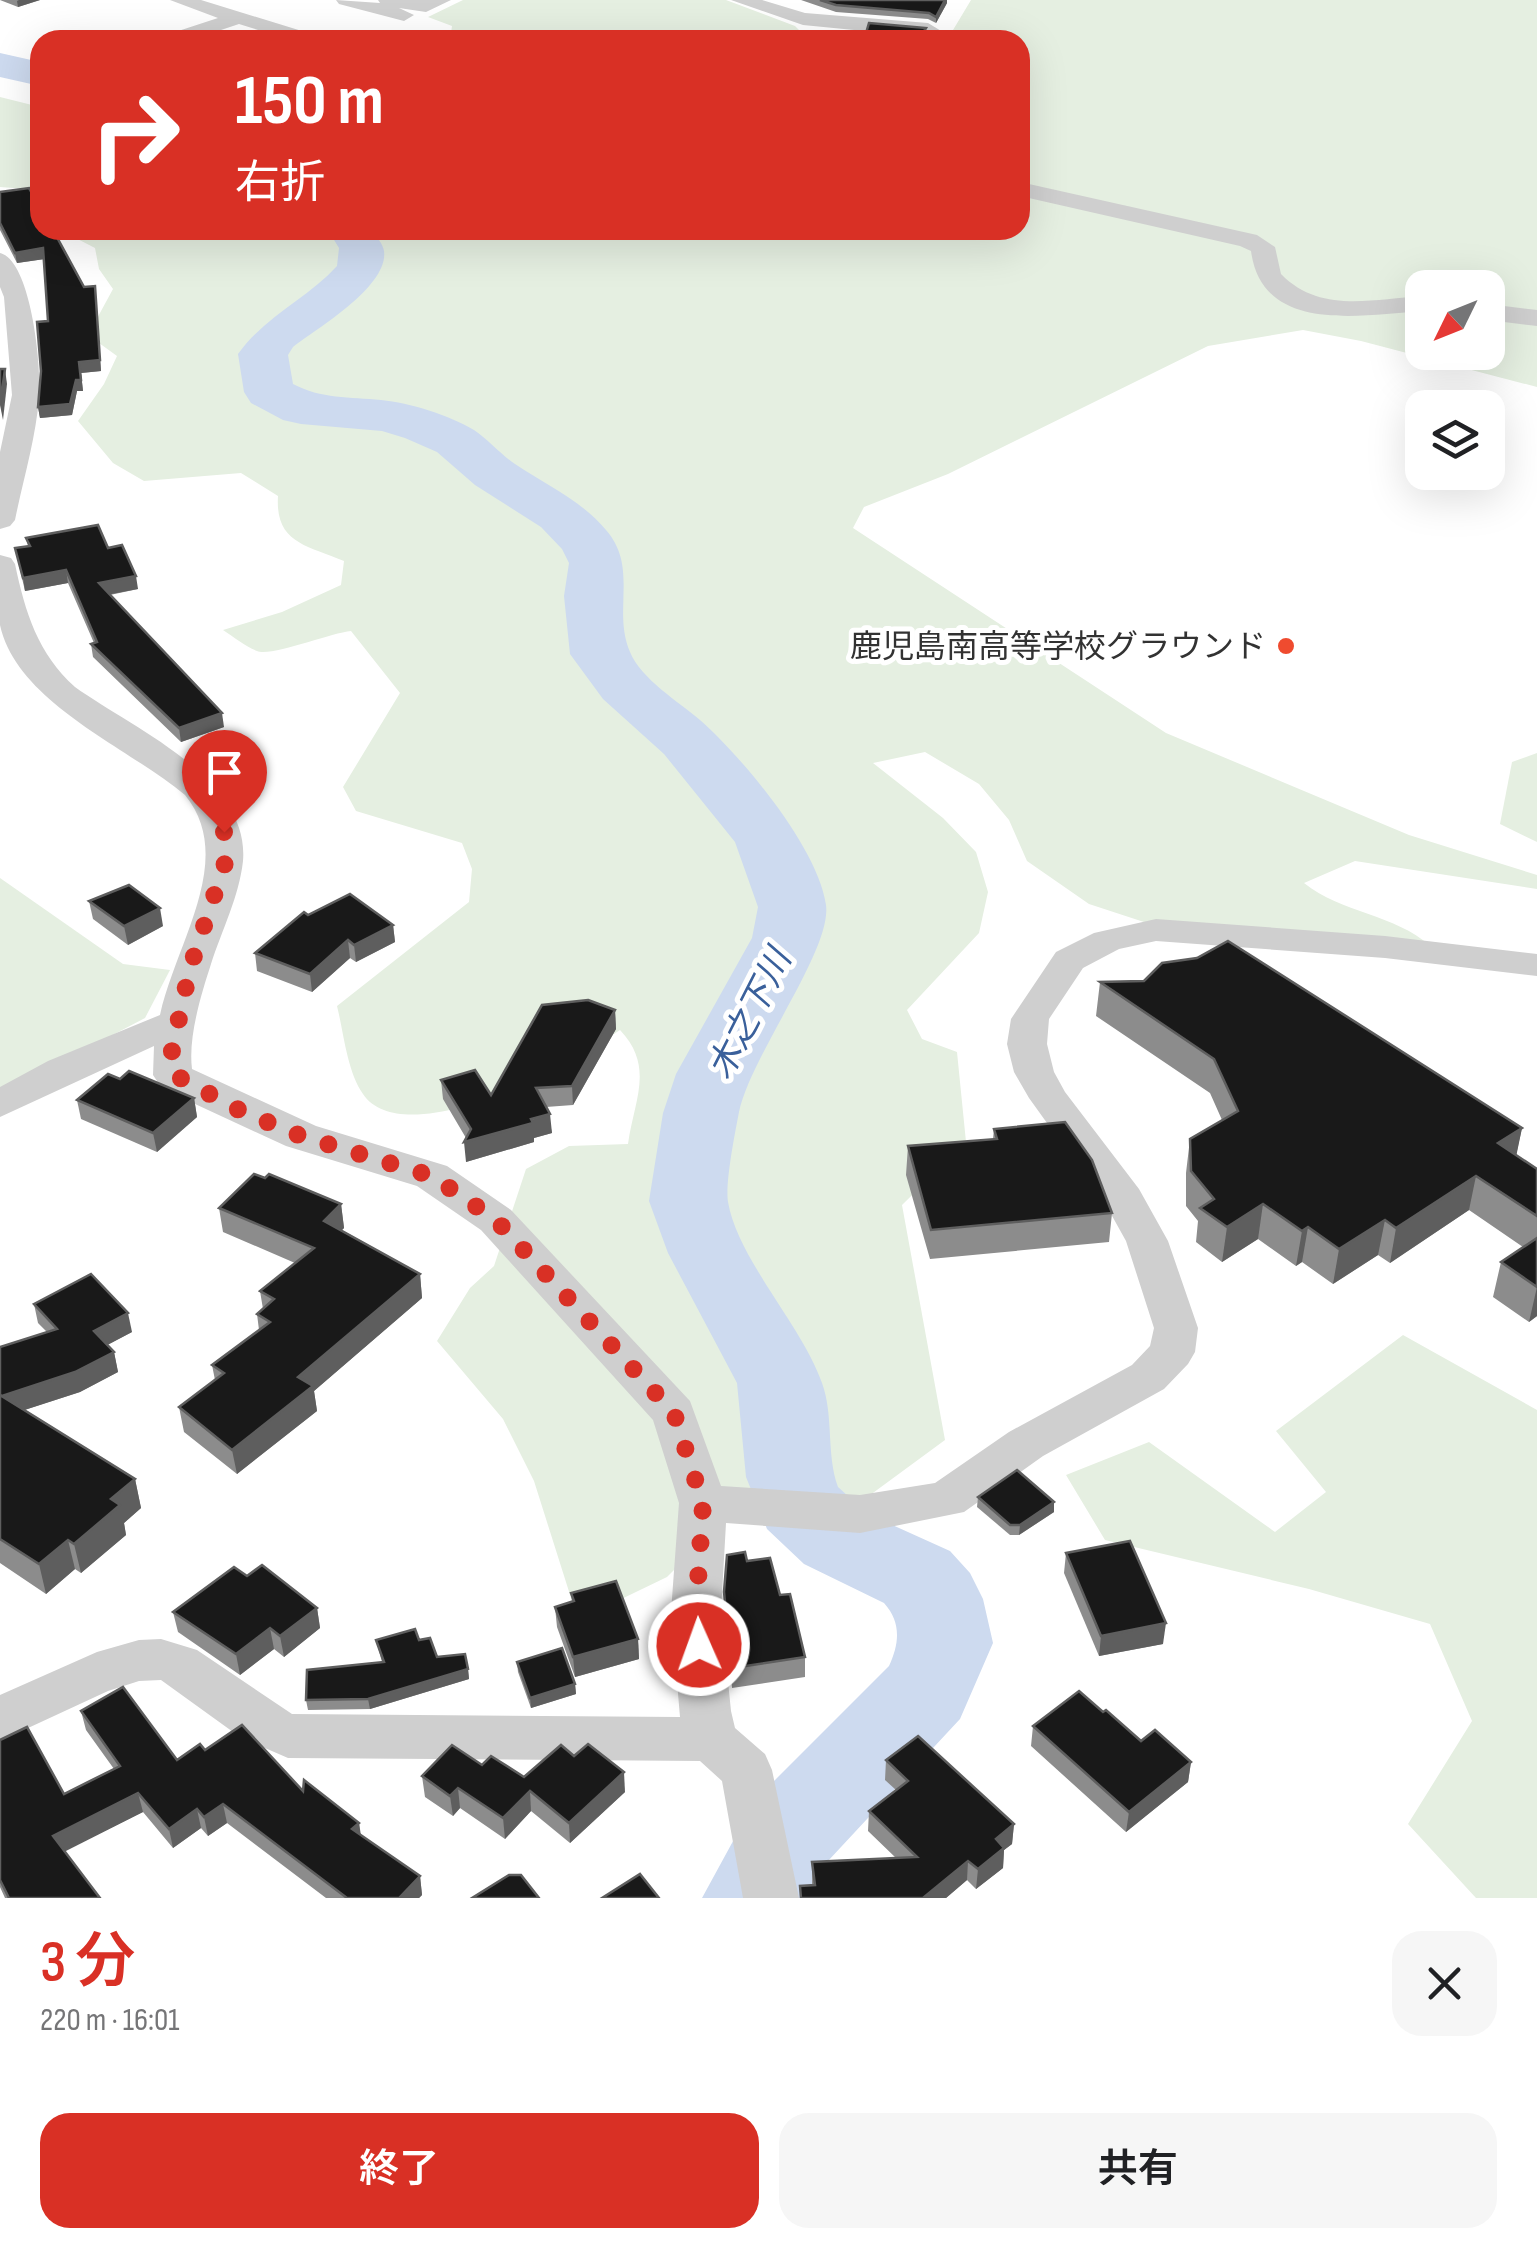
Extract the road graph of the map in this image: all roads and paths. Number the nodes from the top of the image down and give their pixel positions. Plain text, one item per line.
1 (180, 0) edge
2 (346, 0) edge
3 (388, 0) edge
4 (440, 0) edge
5 (741, 0) edge
6 (404, 15) dead end
7 (238, 18) junction
8 (201, 30) edge
9 (278, 30) edge
10 (930, 30) edge
11 (1030, 191) edge
12 (0, 260) edge
13 (1405, 305) edge
14 (1505, 314) edge
15 (1537, 318) edge
16 (0, 520) edge
17 (0, 564) edge
18 (13, 651) edge
19 (1537, 965) edge
20 (179, 1021) junction
21 (0, 1104) edge
22 (715, 1504) junction
23 (0, 1719) edge
24 (710, 1739) junction
25 (771, 1898) edge

1 - 7 street
2 - 6 street
3 - 4 street
5 - 10 street
7 - 8 street
7 - 9 street
11 - 13 street
12 - 16 street
14 - 15 street
17 - 18 street
18 - 20 street
19 - 22 street
20 - 21 street
20 - 22 street
22 - 24 street
23 - 24 street
24 - 25 street

